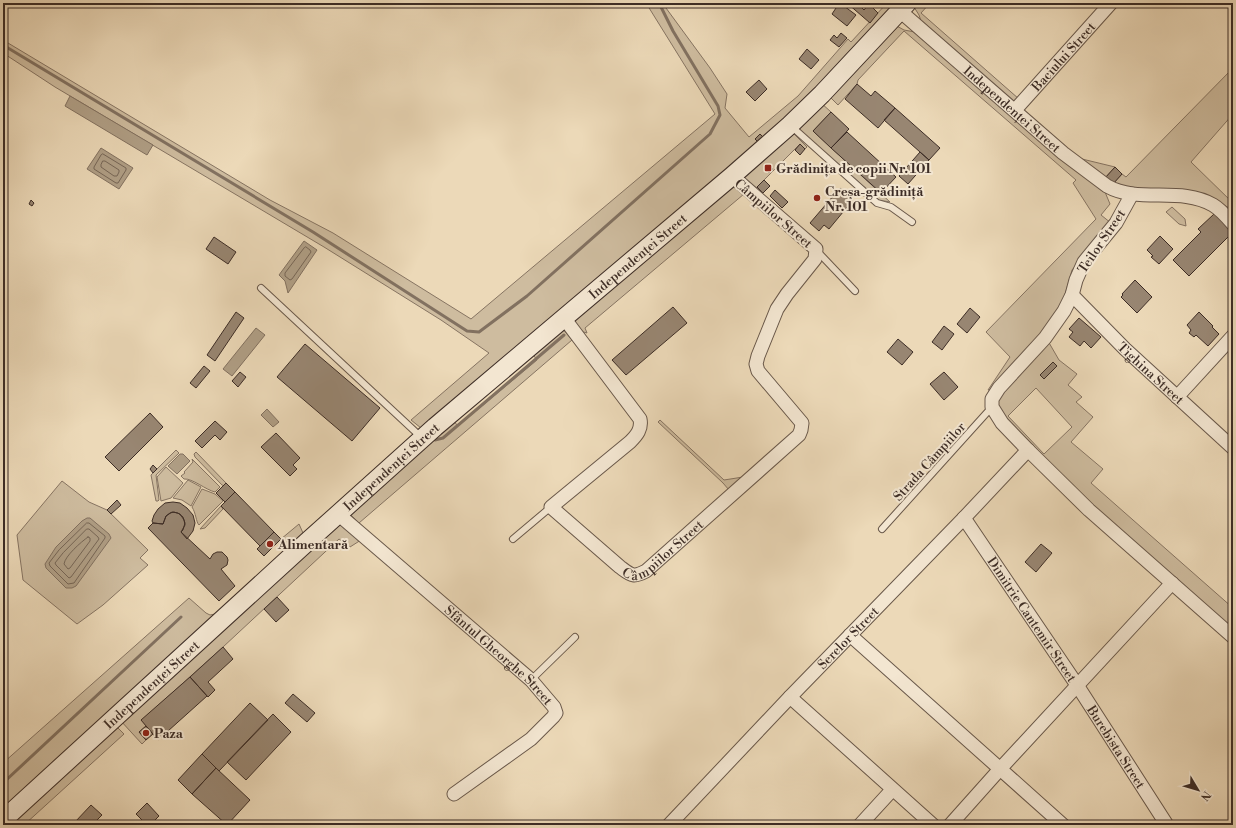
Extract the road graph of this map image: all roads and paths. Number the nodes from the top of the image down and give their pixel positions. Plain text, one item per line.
1 (1111, 3) edge
2 (904, 7) edge
3 (1014, 110) junction
4 (790, 125) junction
5 (732, 176) junction
6 (1132, 194) junction
7 (912, 222) dead end
8 (1232, 222) edge
9 (816, 250) junction
10 (261, 288) dead end
11 (855, 290) dead end
12 (1072, 295) junction
13 (564, 318) junction
14 (1233, 336) edge
15 (1177, 398) junction
16 (992, 407) junction
17 (423, 438) junction
18 (1233, 448) edge
19 (1028, 450) junction
20 (551, 507) junction
21 (338, 514) junction
22 (964, 518) junction
23 (882, 529) dead end
24 (513, 539) dead end
25 (1172, 583) junction
26 (850, 635) junction
27 (575, 637) dead end
28 (1233, 637) edge
29 (531, 680) junction
30 (1077, 685) junction
31 (790, 697) junction
32 (1000, 769) junction
33 (892, 790) junction
34 (454, 794) dead end
35 (3, 820) edge
36 (669, 825) edge
37 (860, 825) edge
38 (933, 825) edge
39 (950, 825) edge
40 (1063, 825) edge
41 (1167, 825) edge

1 - 3 street, Baciului Street
2 - 3 street, Independenței Street
2 - 4 main road, Independenței Street
3 - 6 street, Independenței Street
4 - 5 main road, Independenței Street
4 - 7 lane
5 - 9 street, Câmpiilor Street
5 - 13 main road, Independenței Street
6 - 8 street, Teilor Street
6 - 12 street, Teilor Street
9 - 11 lane, Câmpiilor Street
9 - 20 street, Câmpiilor Street
10 - 17 lane
12 - 15 street, Tighina Street
12 - 16 street, Teilor Street
13 - 17 main road, Independenței Street
13 - 20 street
14 - 15 street
15 - 18 street, Tighina Street
16 - 19 street
16 - 23 lane, Strada Câmpiilor
17 - 21 main road, Independenței Street
19 - 22 street, Serelor Street
19 - 25 street
20 - 24 lane
21 - 29 street, Sfântul Gheorghe Street
21 - 35 main road, Independenței Street
22 - 26 street, Serelor Street
22 - 30 street, Dimitrie Cantemir Street
25 - 28 street
25 - 30 street
26 - 31 street, Serelor Street
26 - 32 street
27 - 29 lane
29 - 34 street, Sfântul Gheorghe Street
30 - 32 street, Dimitrie Cantemir Street
30 - 41 street, Burebista Street
31 - 33 street
31 - 36 street, Serelor Street
32 - 39 street, Dimitrie Cantemir Street
32 - 40 street
33 - 37 street
33 - 38 street

